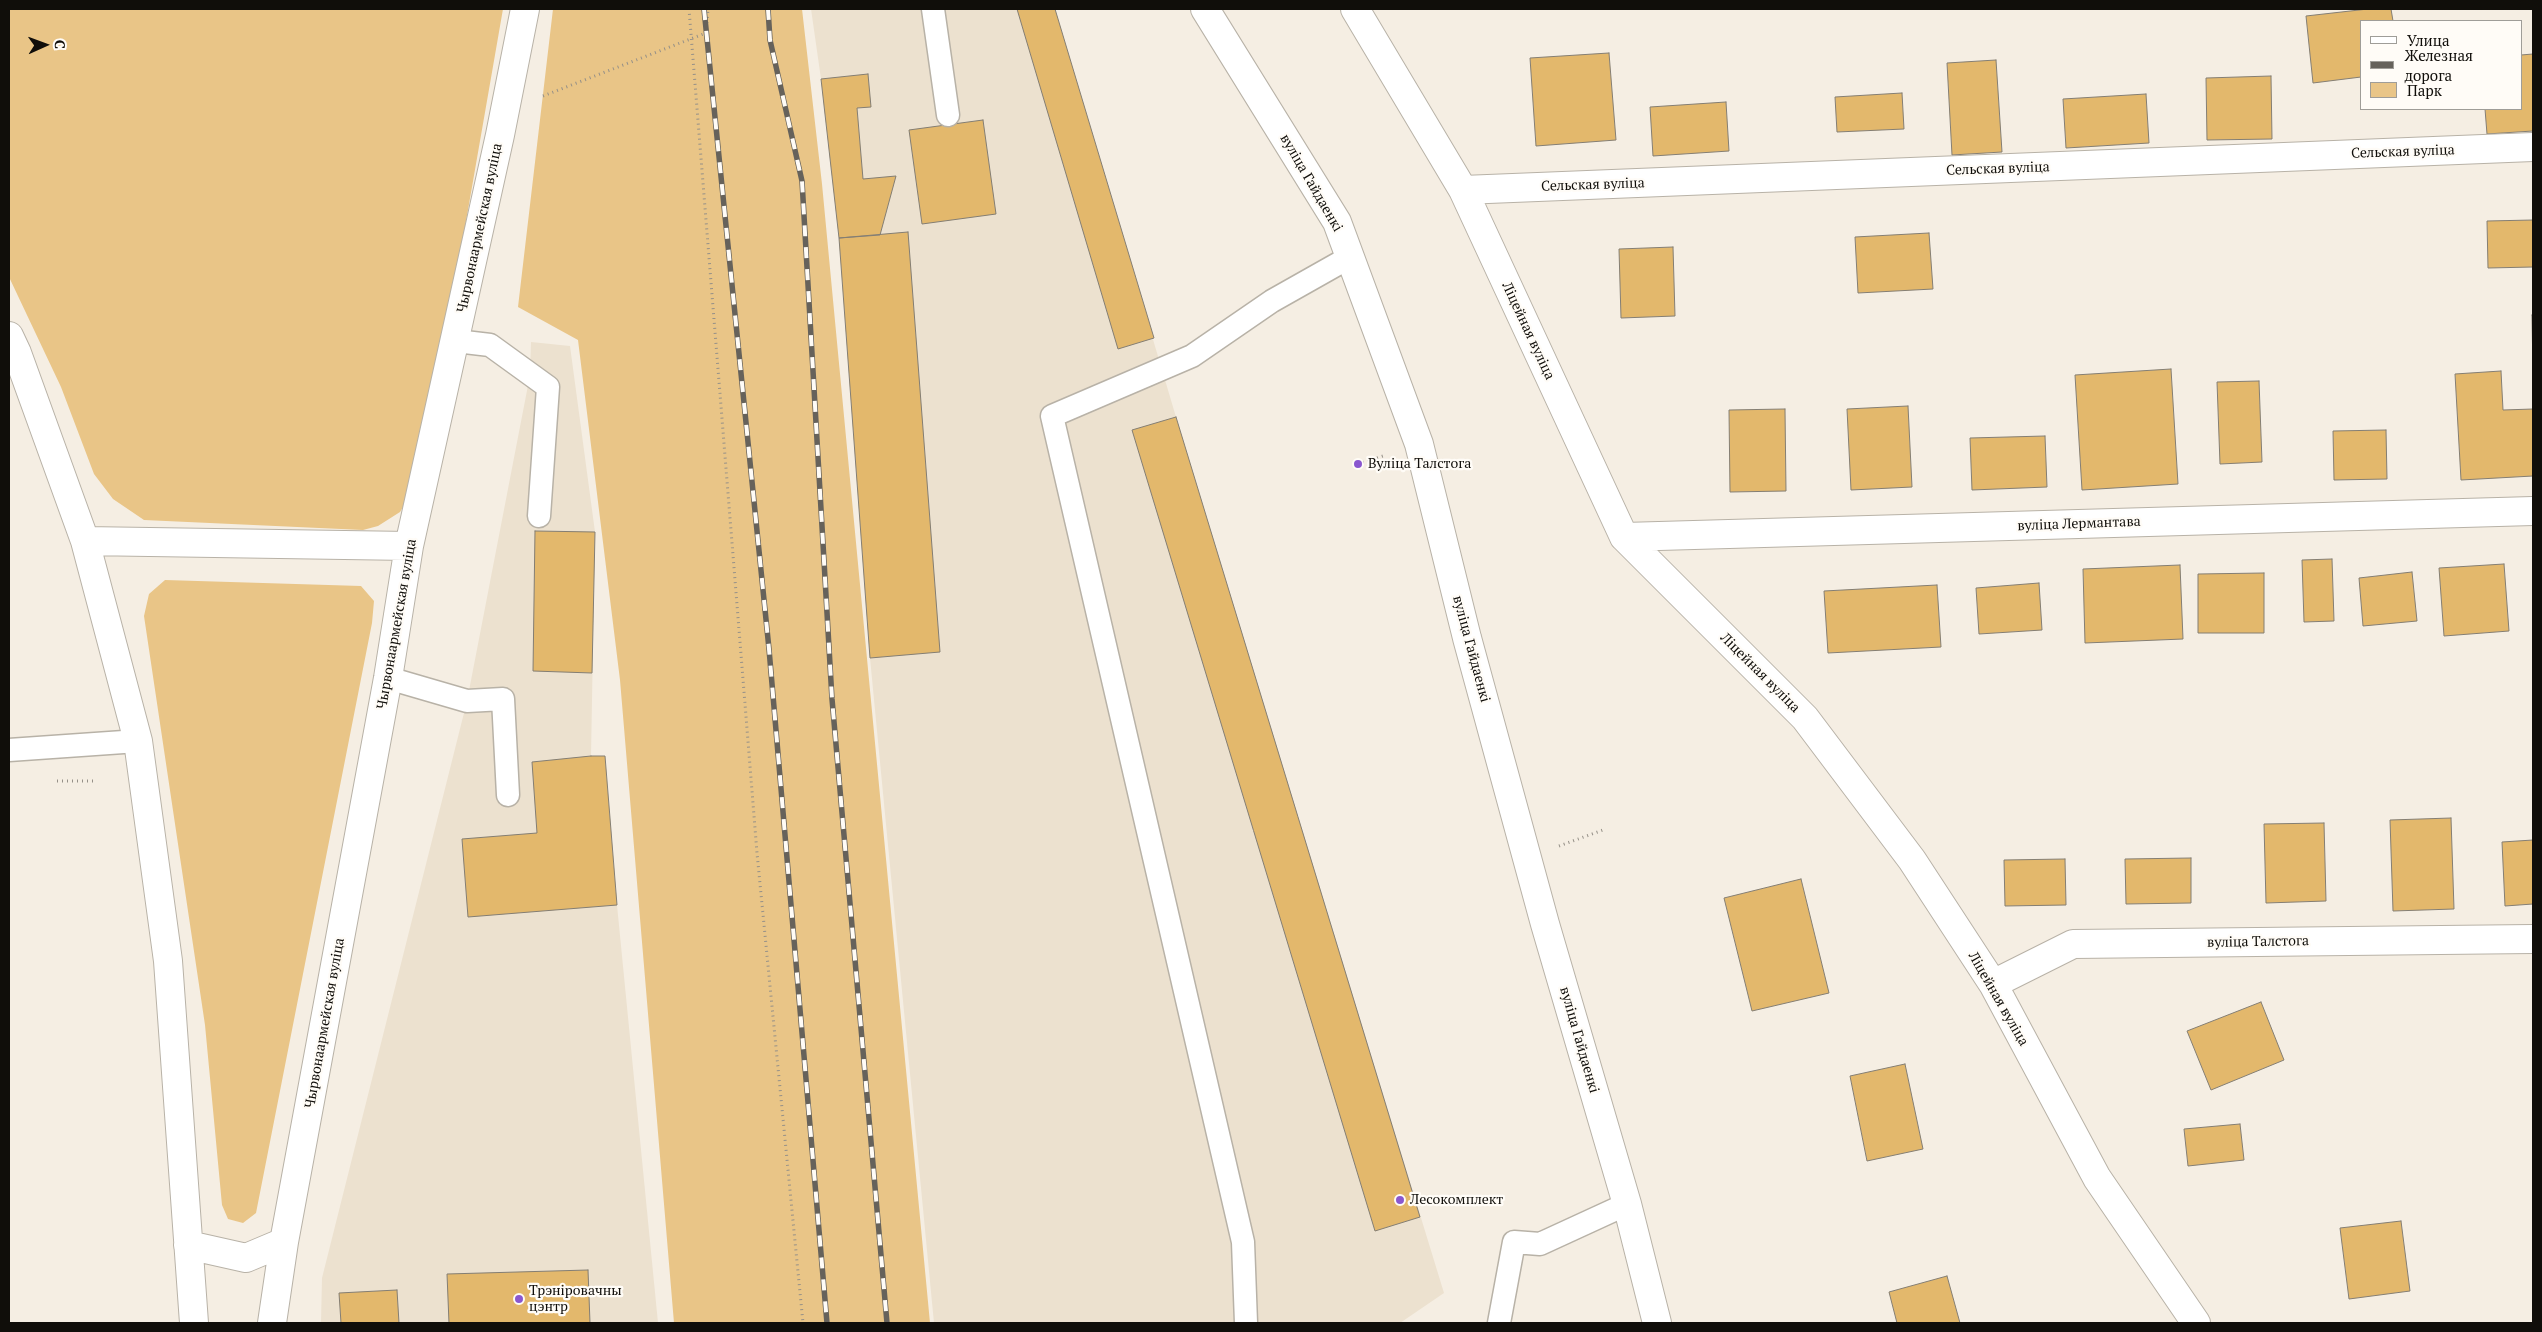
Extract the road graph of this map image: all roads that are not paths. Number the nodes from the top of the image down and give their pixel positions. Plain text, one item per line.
1 (524, 9) edge
2 (933, 9) edge
3 (1205, 9) edge
4 (1356, 9) edge
5 (948, 115) dead end
6 (2533, 147) edge
7 (1463, 190) junction
8 (1350, 257) junction
9 (9, 336) edge
10 (456, 341) junction
11 (2533, 510) edge
12 (539, 516) dead end
13 (1624, 537) junction
14 (85, 541) junction
15 (409, 546) junction
16 (388, 678) junction
17 (138, 741) junction
18 (9, 750) edge
19 (508, 795) dead end
20 (2533, 939) edge
21 (1993, 984) junction
22 (1627, 1204) junction
23 (284, 1242) junction
24 (188, 1245) junction
25 (194, 1323) edge
26 (272, 1323) edge
27 (1246, 1323) edge
28 (1499, 1323) edge
29 (1657, 1323) edge
30 (2196, 1323) edge

1 - 10 street, Чырвонаармейская вуліца
2 - 5 lane
3 - 8 street, вуліца Гайдаенкі
4 - 7 street, Ліцейная вуліца
6 - 7 street, Сельская вуліца
7 - 13 street, Ліцейная вуліца
8 - 22 street, вуліца Гайдаенкі
8 - 27 lane
9 - 14 street
10 - 12 lane
10 - 15 street, Чырвонаармейская вуліца
11 - 13 street, вуліца Лермантава
13 - 21 street, Ліцейная вуліца
14 - 15 street
14 - 17 street
15 - 16 street, Чырвонаармейская вуліца
16 - 19 lane
16 - 23 street, Чырвонаармейская вуліца
17 - 18 lane
17 - 24 street
20 - 21 street, вуліца Талстога
21 - 30 street, Ліцейная вуліца
22 - 28 lane
22 - 29 street, вуліца Гайдаенкі
23 - 24 street
23 - 26 street, Чырвонаармейская вуліца
24 - 25 street

